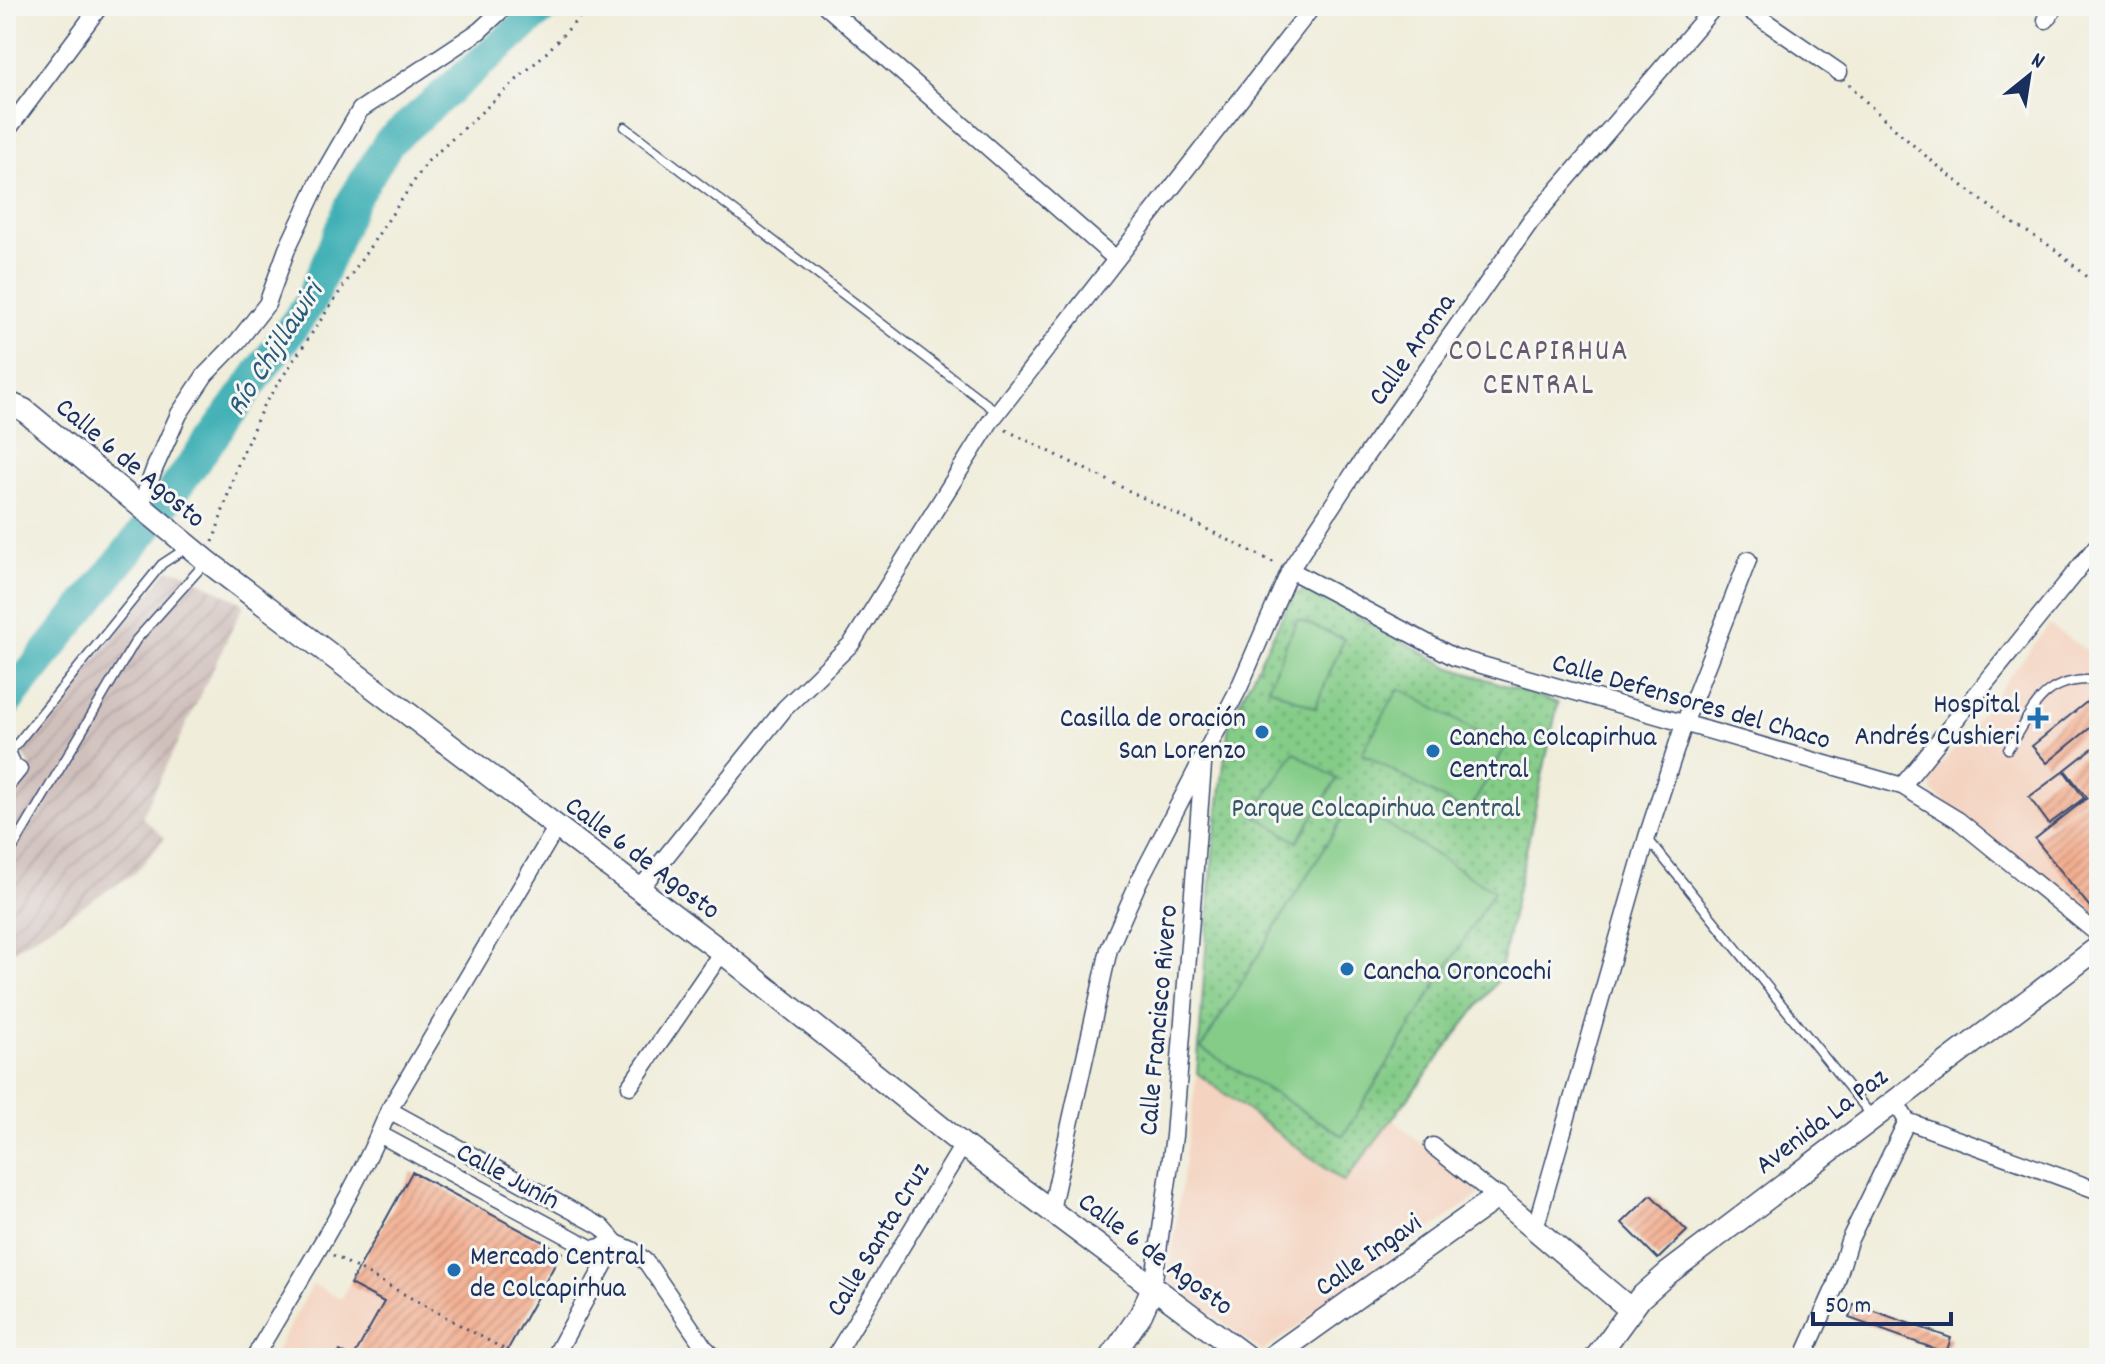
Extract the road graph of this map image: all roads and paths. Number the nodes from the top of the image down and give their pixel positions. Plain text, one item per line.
1 (100, 6) edge
2 (506, 6) edge
3 (590, 6) edge
4 (826, 6) edge
5 (1313, 6) edge
6 (1715, 6) edge
7 (1743, 6) edge
8 (2056, 6) edge
9 (2046, 20) dead end
10 (1839, 72) joint
11 (625, 127) dead end
12 (6, 132) edge
13 (1116, 259) junction
14 (2099, 285) edge
15 (6, 402) edge
16 (994, 417) junction
17 (150, 516) junction
18 (2099, 543) edge
19 (188, 546) junction
20 (1748, 560) dead end
21 (207, 561) junction
22 (1290, 570) junction
23 (2099, 680) edge
24 (1684, 724) junction
25 (2008, 749) dead end
26 (1204, 756) junction
27 (19, 769) joint
28 (6, 785) edge
29 (1902, 786) junction
30 (556, 828) junction
31 (1647, 837) junction
32 (10, 853) dead end
33 (639, 890) junction
34 (2099, 935) edge
35 (2099, 947) edge
36 (722, 952) junction
37 (630, 1086) dead end
38 (1895, 1101) junction
39 (389, 1110) junction
40 (1872, 1116) junction
41 (1907, 1121) junction
42 (379, 1134) junction
43 (963, 1145) junction
44 (1433, 1146) dead end
45 (2099, 1191) edge
46 (1497, 1197) junction
47 (1051, 1210) junction
48 (1535, 1229) junction
49 (616, 1243) junction
50 (319, 1247) junction
51 (1153, 1287) junction
52 (1631, 1310) junction
53 (254, 1358) edge
54 (520, 1358) edge
55 (554, 1358) edge
56 (715, 1358) edge
57 (834, 1358) edge
58 (1111, 1358) edge
59 (1248, 1358) edge
60 (1271, 1358) edge
61 (1596, 1358) edge
62 (1803, 1358) edge

1 - 12 street
2 - 17 street
3 - 21 path
4 - 13 street
5 - 13 street
6 - 22 street, Calle Aroma
7 - 10 street
8 - 9 street
10 - 14 path
11 - 16 lane
13 - 16 street
15 - 17 main road, Calle 6 de Agosto
16 - 22 path
16 - 33 street
17 - 19 main road, Calle 6 de Agosto
18 - 29 street
19 - 21 main road, Calle 6 de Agosto
19 - 27 lane
20 - 24 street
21 - 30 main road, Calle 6 de Agosto
21 - 32 lane
22 - 24 street, Calle Defensores del Chaco
22 - 26 street, Calle Aroma
23 - 25 lane
24 - 29 street, Calle Defensores del Chaco
24 - 31 street
26 - 47 street, Calle Aroma
26 - 51 street, Calle Francisco Rivero
27 - 28 street
29 - 34 street, Calle Defensores del Chaco
30 - 33 main road, Calle 6 de Agosto
30 - 39 street
31 - 40 lane
31 - 48 street
33 - 36 main road, Calle 6 de Agosto
35 - 38 main road, Avenida La Paz
36 - 37 street
36 - 43 main road, Calle 6 de Agosto
38 - 40 main road, Avenida La Paz
38 - 41 street
39 - 42 street
39 - 49 street, Calle Junín
40 - 52 main road, Avenida La Paz
41 - 45 street
41 - 62 street
42 - 49 street, Calle Junín
42 - 50 street
43 - 47 main road, Calle 6 de Agosto
43 - 57 street, Calle Santa Cruz
44 - 46 street
46 - 48 main road
46 - 60 main road, Calle Ingavi
47 - 51 main road, Calle 6 de Agosto
48 - 52 main road
49 - 55 street
49 - 56 street, Calle Junín
50 - 53 street
50 - 54 path
51 - 58 main road
51 - 59 main road, Calle 6 de Agosto
52 - 61 main road, Avenida La Paz

